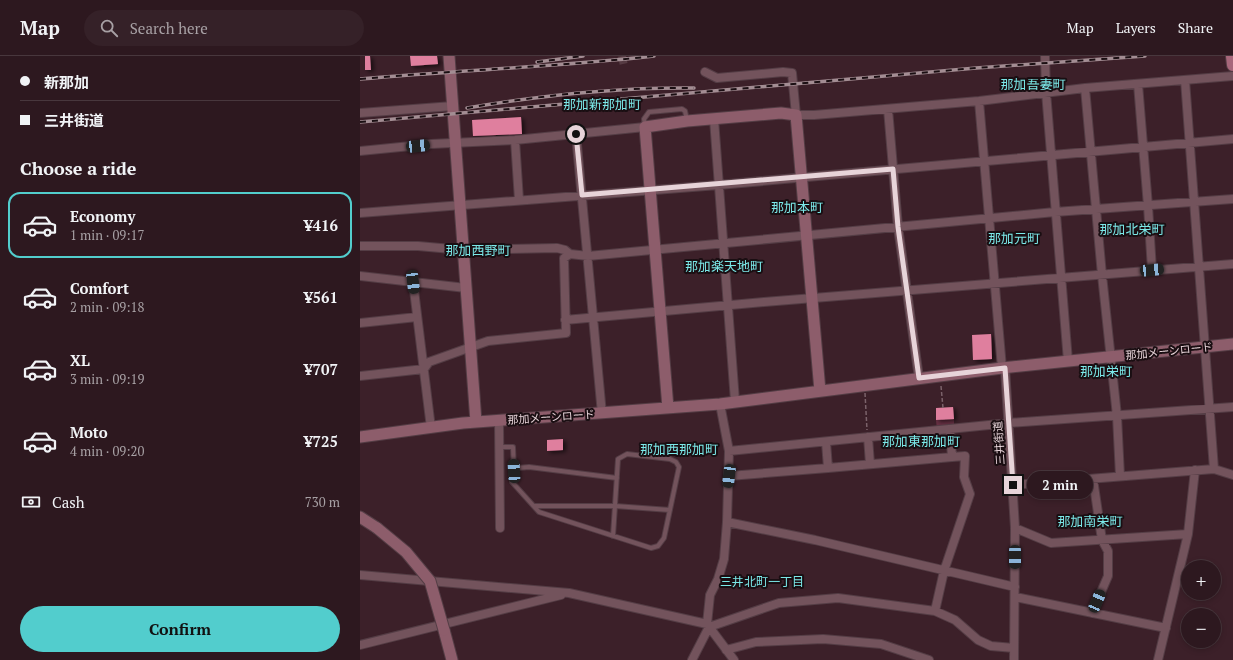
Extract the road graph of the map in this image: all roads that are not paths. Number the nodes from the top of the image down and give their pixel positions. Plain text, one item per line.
1 (449, 56) edge
2 (1045, 56) edge
3 (1232, 56) edge
4 (1233, 66) edge
5 (705, 72) dead end
6 (1233, 76) edge
7 (1185, 80) junction
8 (1138, 84) junction
9 (1086, 88) junction
10 (1046, 92) junction
11 (979, 101) junction
12 (453, 106) junction
13 (888, 109) junction
14 (360, 113) edge
15 (796, 115) junction
16 (714, 119) junction
17 (645, 128) junction
18 (576, 134) junction
19 (1233, 139) edge
20 (515, 140) junction
21 (1189, 143) junction
22 (455, 144) junction
23 (1143, 147) junction
24 (360, 151) edge
25 (1091, 151) junction
26 (1051, 154) junction
27 (984, 160) junction
28 (893, 169) junction
29 (802, 177) junction
30 (718, 185) junction
31 (651, 190) junction
32 (582, 195) junction
33 (519, 200) junction
34 (1233, 200) edge
35 (1194, 202) junction
36 (460, 206) junction
37 (1148, 206) junction
38 (1097, 209) junction
39 (1056, 212) junction
40 (360, 213) edge
41 (989, 219) junction
42 (898, 227) junction
43 (807, 236) junction
44 (723, 244) junction
45 (360, 246) edge
46 (463, 250) junction
47 (656, 250) junction
48 (570, 254) junction
49 (588, 256) junction
50 (1233, 264) edge
51 (1199, 266) junction
52 (1152, 270) junction
53 (1102, 275) junction
54 (360, 276) edge
55 (1062, 278) junction
56 (413, 282) junction
57 (995, 284) junction
58 (466, 288) junction
59 (907, 292) junction
60 (812, 299) junction
61 (728, 306) junction
62 (661, 311) junction
63 (417, 317) junction
64 (593, 318) junction
65 (565, 320) junction
66 (360, 323) edge
67 (1233, 344) edge
68 (1205, 347) junction
69 (471, 348) junction
70 (1110, 357) junction
71 (1068, 361) junction
72 (1004, 368) junction
73 (424, 369) junction
74 (360, 376) edge
75 (919, 378) junction
76 (820, 391) junction
77 (735, 402) junction
78 (720, 404) junction
79 (668, 408) junction
80 (1233, 408) edge
81 (1210, 409) junction
82 (602, 414) junction
83 (1117, 416) junction
84 (499, 420) junction
85 (476, 422) junction
86 (1009, 423) junction
87 (431, 428) junction
88 (950, 429) junction
89 (360, 437) edge
90 (868, 437) junction
91 (826, 442) junction
92 (500, 447) junction
93 (729, 452) junction
94 (952, 458) junction
95 (870, 464) junction
96 (828, 468) junction
97 (1214, 469) junction
98 (1195, 470) junction
99 (514, 471) junction
100 (1233, 475) edge
101 (729, 476) junction
102 (1120, 476) junction
103 (617, 478) junction
104 (1093, 479) junction
105 (1013, 485) junction
106 (534, 506) junction
107 (615, 506) junction
108 (670, 510) junction
109 (360, 517) edge
110 (727, 522) junction
111 (500, 528) dead end
112 (1015, 528) junction
113 (1188, 534) junction
114 (613, 536) junction
115 (1102, 540) junction
116 (944, 571) junction
117 (360, 575) edge
118 (1015, 587) junction
119 (569, 593) junction
120 (1015, 597) junction
121 (935, 611) junction
122 (1092, 613) junction
123 (708, 625) junction
124 (1166, 628) junction
125 (360, 645) edge
126 (1014, 648) junction
127 (726, 650) junction
128 (452, 660) edge
129 (692, 660) edge
130 (734, 660) edge
131 (929, 660) edge
132 (1014, 660) edge
133 (1158, 660) edge

1 - 12 street
2 - 10 street
3 - 4 main road
5 - 15 street
6 - 7 street
7 - 8 street
7 - 21 street
8 - 9 street
8 - 23 street
9 - 10 street
9 - 25 street
10 - 11 street
10 - 26 street
11 - 13 street
11 - 27 street, 三井街道
12 - 14 street
12 - 22 street
13 - 15 street
13 - 28 street
15 - 16 street
15 - 29 street
16 - 17 street
16 - 30 street
17 - 18 street
17 - 31 street
18 - 20 street
18 - 32 street
19 - 21 street
20 - 22 street
20 - 33 street
21 - 23 street
21 - 35 street
22 - 24 street
22 - 36 street
23 - 25 street
23 - 37 street
25 - 26 street
25 - 38 street
26 - 27 street
26 - 39 street
27 - 28 street
27 - 41 street, 三井街道
28 - 29 street
28 - 42 street
29 - 30 street
29 - 43 street
30 - 31 street
30 - 44 street
31 - 32 street
31 - 47 street
32 - 33 street
32 - 49 street
33 - 36 street
34 - 35 street
35 - 37 street
35 - 51 street
36 - 40 street
36 - 46 street
37 - 38 street
37 - 52 street
38 - 39 street
38 - 53 street
39 - 41 street
39 - 55 street
41 - 42 street
41 - 57 street, 三井街道
42 - 43 street
42 - 59 street
43 - 44 street
43 - 60 street
44 - 47 street
44 - 61 street
45 - 46 street
46 - 48 street
46 - 58 street
47 - 49 street
47 - 62 street
48 - 49 street
48 - 65 street
49 - 64 street
50 - 51 street
51 - 52 street
51 - 68 street
52 - 53 street
53 - 55 street
53 - 70 street
54 - 56 street
55 - 57 street
55 - 71 street
56 - 58 street
56 - 63 street
57 - 59 street
57 - 72 street, 三井街道
58 - 69 street
59 - 60 street
59 - 75 street
60 - 61 street
60 - 76 street
61 - 62 street
61 - 77 street
62 - 64 street
62 - 79 street
63 - 66 street
63 - 73 street
64 - 65 street
64 - 82 street
65 - 69 street
67 - 68 street, 那加メーンロード
68 - 70 street, 那加メーンロード
68 - 81 street
69 - 73 street
69 - 85 street
70 - 71 street, 那加メーンロード
70 - 83 street
71 - 72 street, 那加メーンロード
72 - 75 street, 那加メーンロード
72 - 86 street, 三井街道
73 - 74 street
73 - 87 street
75 - 76 street, 那加メーンロード
76 - 77 street, 那加メーンロード
77 - 78 street, 那加メーンロード
78 - 79 street, 那加メーンロード
78 - 93 street
79 - 82 street, 那加メーンロード
80 - 81 street
81 - 83 street
81 - 97 street
82 - 84 street, 那加メーンロード
83 - 86 street
83 - 102 street
84 - 85 street, 那加メーンロード
84 - 92 street
85 - 87 street, 那加メーンロード
86 - 88 street
86 - 105 street, 三井街道
87 - 89 street
88 - 90 street
88 - 94 street
90 - 91 street
90 - 95 street
91 - 93 street
91 - 96 street
92 - 99 lane
92 - 111 street
93 - 101 street
94 - 95 street
94 - 116 street
95 - 96 street
96 - 101 street
97 - 98 street
97 - 100 street
98 - 102 street
98 - 113 street
99 - 103 lane
99 - 106 lane
101 - 110 street
102 - 104 street
103 - 107 lane
103 - 108 lane
104 - 105 street
104 - 115 street
105 - 112 street, 三井街道
106 - 107 lane
106 - 114 lane
107 - 108 lane
107 - 114 lane
108 - 114 lane
109 - 128 street, bridge
110 - 116 street
110 - 123 street
112 - 115 street
112 - 118 street, 三井街道
113 - 115 street
113 - 124 street
115 - 122 street
116 - 118 street
116 - 121 street
117 - 119 street
118 - 120 street, 三井街道
119 - 123 street
119 - 125 street
120 - 122 street
120 - 126 street, 三井街道
121 - 123 street
121 - 126 street
122 - 124 street
123 - 127 street
123 - 129 street
124 - 133 street
126 - 132 street, 三井街道
127 - 130 street
127 - 131 street

